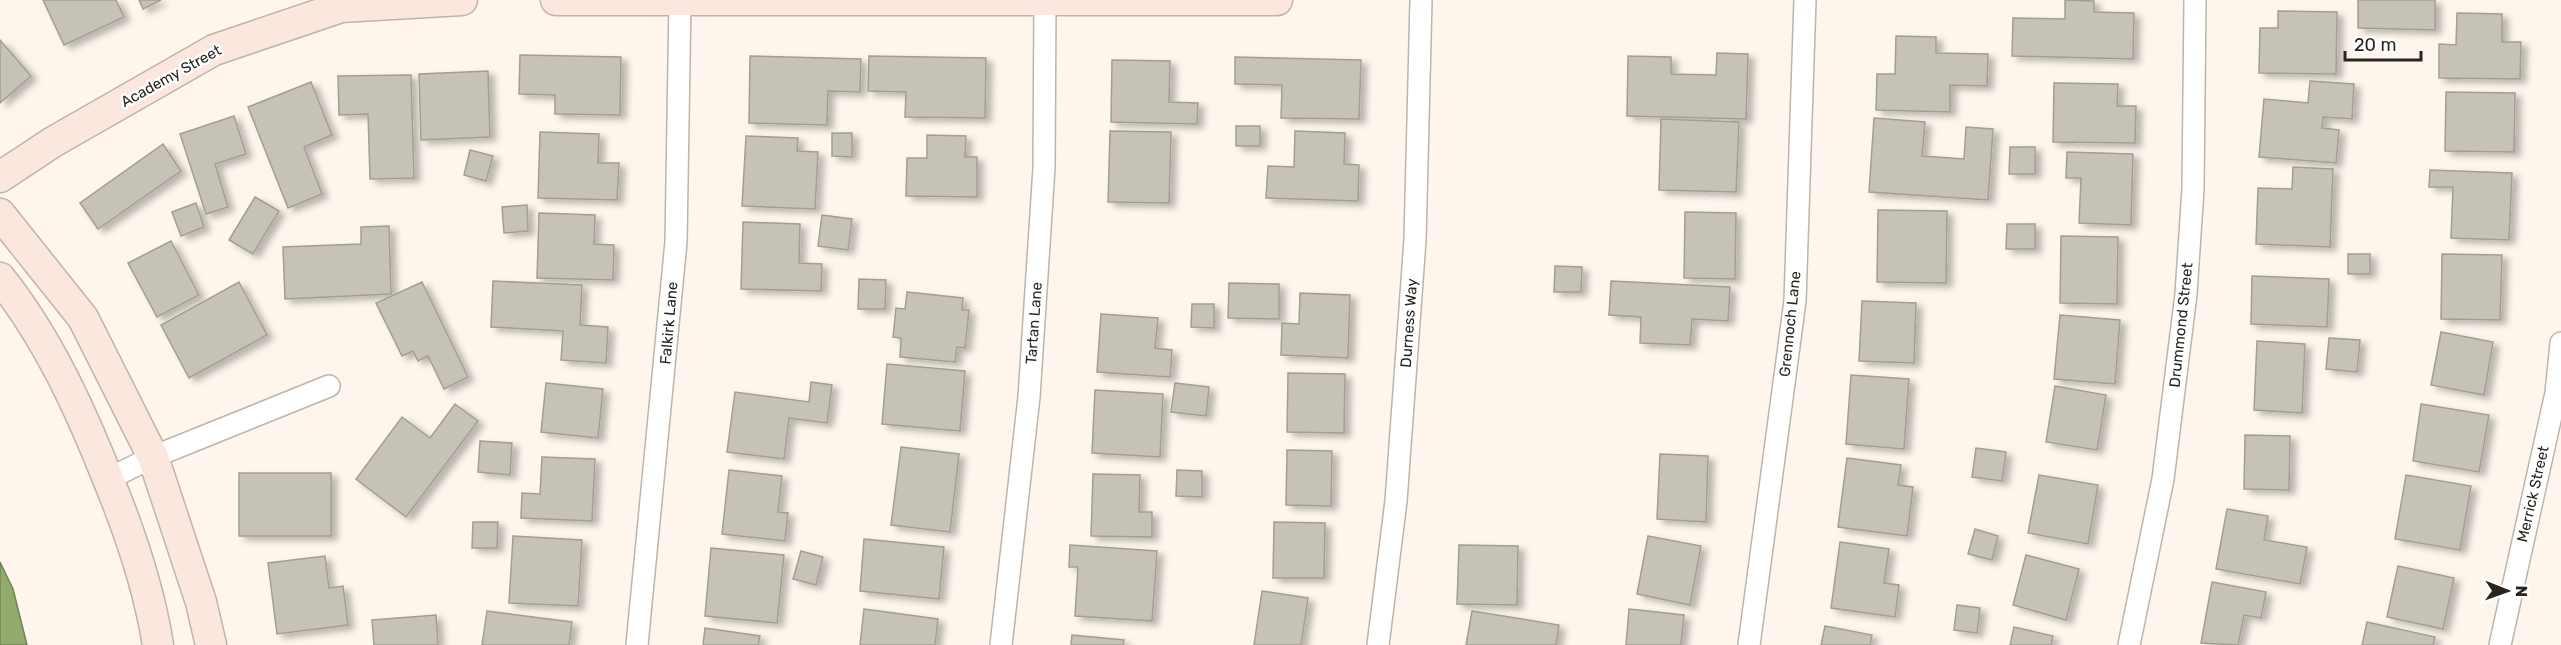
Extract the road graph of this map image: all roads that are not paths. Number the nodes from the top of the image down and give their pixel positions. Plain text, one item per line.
1 (462, 0) edge
2 (555, 0) edge
3 (1045, 0) edge
4 (1277, 0) edge
5 (1421, 0) edge
6 (1806, 0) edge
7 (2195, 0) edge
8 (680, 1) edge
9 (341, 3) edge
10 (0, 177) edge
11 (0, 214) edge
12 (0, 278) edge
13 (2561, 343) edge
14 (329, 386) dead end
15 (153, 457) junction
16 (108, 479) junction
17 (158, 645) edge
18 (212, 645) edge
19 (637, 645) edge
20 (1000, 645) edge
21 (1378, 645) edge
22 (1749, 645) edge
23 (2129, 645) edge
24 (2500, 645) edge

1 - 9 street, Academy Street
2 - 8 street
3 - 4 street
3 - 8 street
3 - 20 street, Tartan Lane
5 - 21 street, Durness Way
6 - 22 street, Grennoch Lane
7 - 23 street, Drummond Street
8 - 19 street, Falkirk Lane
9 - 10 street, Academy Street
11 - 15 street
12 - 16 street
13 - 24 street, Merrick Street
14 - 15 street
15 - 16 street
15 - 18 street
16 - 17 street

